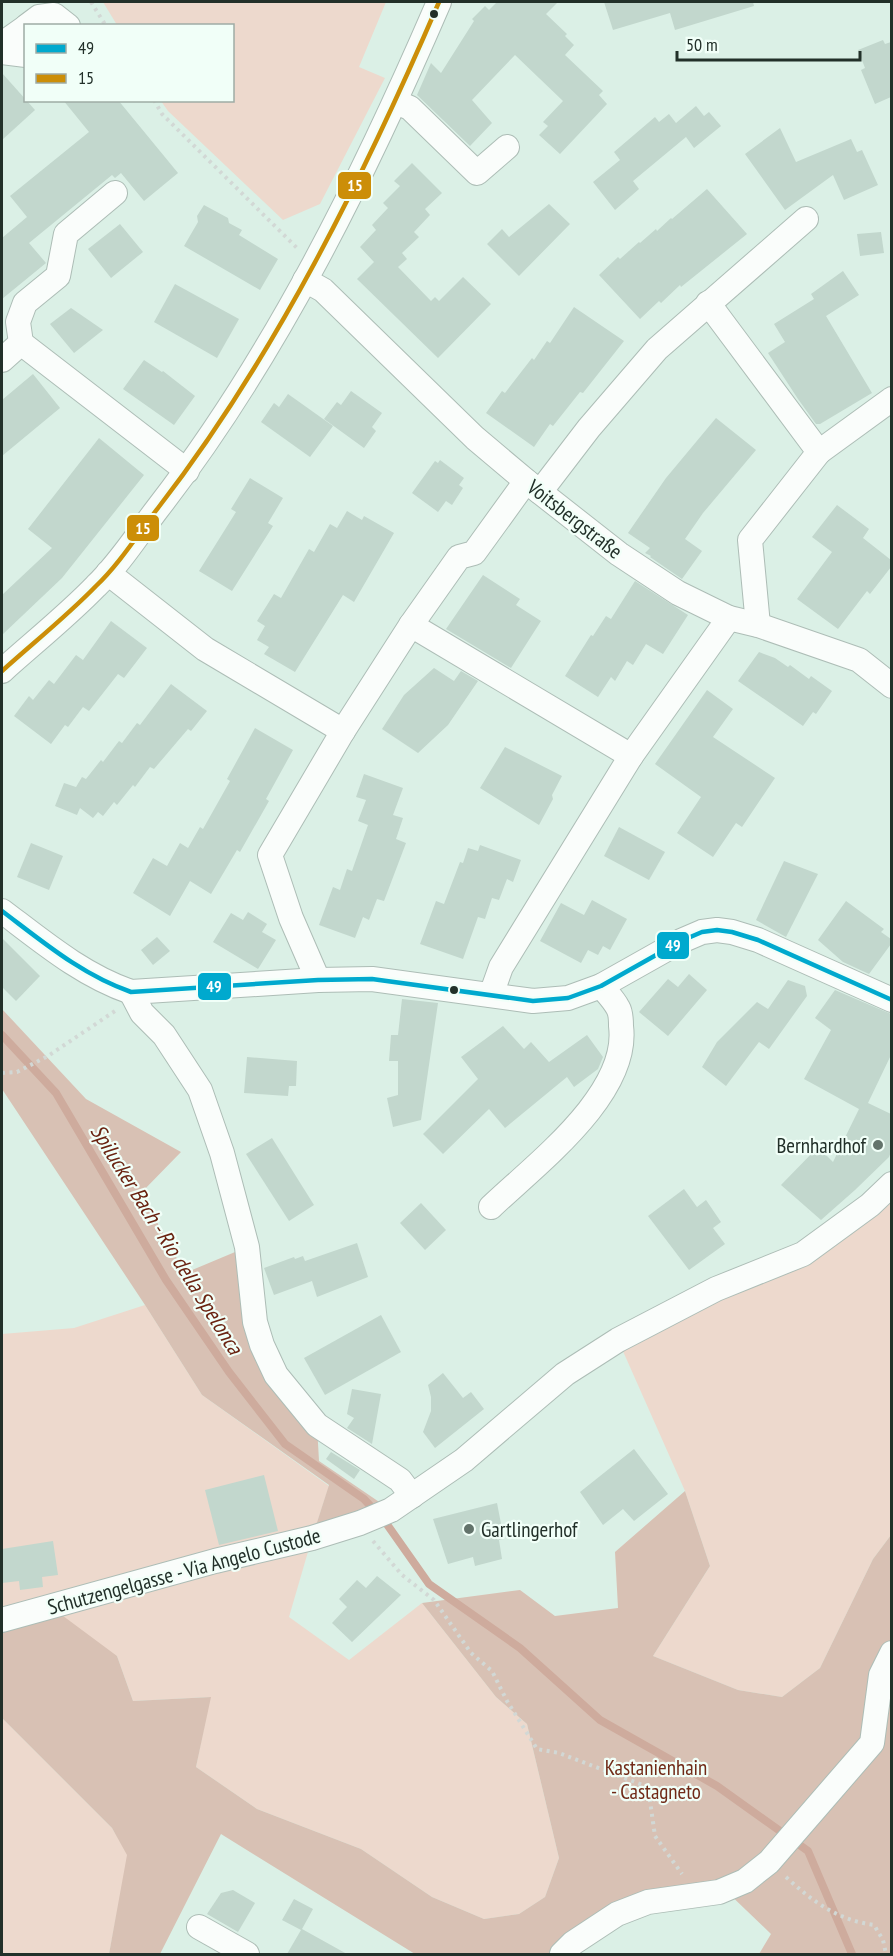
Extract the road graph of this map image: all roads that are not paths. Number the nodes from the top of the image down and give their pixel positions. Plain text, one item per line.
1 (439, 2) edge
2 (29, 24) edge
3 (65, 24) edge
4 (24, 28) edge
5 (2, 44) edge
6 (2, 52) edge
7 (24, 55) edge
8 (396, 102) junction
9 (507, 147) dead end
10 (115, 193) dead end
11 (806, 219) dead end
12 (309, 272) junction
13 (708, 303) junction
14 (21, 343) junction
15 (2, 360) edge
16 (891, 399) edge
17 (819, 452) junction
18 (187, 471) junction
19 (533, 487) junction
20 (108, 573) junction
21 (729, 618) junction
22 (411, 625) junction
23 (758, 625) junction
24 (2, 671) edge
25 (891, 686) edge
26 (343, 731) junction
27 (631, 756) junction
28 (2, 911) edge
29 (318, 980) junction
30 (601, 986) junction
31 (131, 992) junction
32 (491, 995) junction
33 (891, 1000) edge
34 (891, 1184) edge
35 (492, 1207) dead end
36 (412, 1496) junction
37 (2, 1620) edge
38 (891, 1653) edge
39 (199, 1927) dead end
40 (247, 1954) edge
41 (562, 1954) edge

1 - 8 street
2 - 3 street
4 - 5 street
6 - 7 street
8 - 9 street
8 - 12 street
10 - 14 street
11 - 13 street
12 - 18 street
12 - 19 street, Voitsbergstraße
13 - 17 street
13 - 19 street
14 - 15 street
14 - 18 street
16 - 17 street
17 - 23 street
18 - 20 street
19 - 21 street, Voitsbergstraße
19 - 22 street
20 - 24 street
20 - 26 street
21 - 23 street, Voitsbergstraße
21 - 27 street
22 - 26 street
22 - 27 street
23 - 25 street, Voitsbergstraße
26 - 29 street
27 - 32 street
28 - 31 street
29 - 31 street
29 - 32 street
30 - 32 street
30 - 33 street
30 - 35 street
31 - 36 street
34 - 36 street
36 - 37 street, Schutzengelgasse - Via Angelo Custode
38 - 41 street
39 - 40 street

